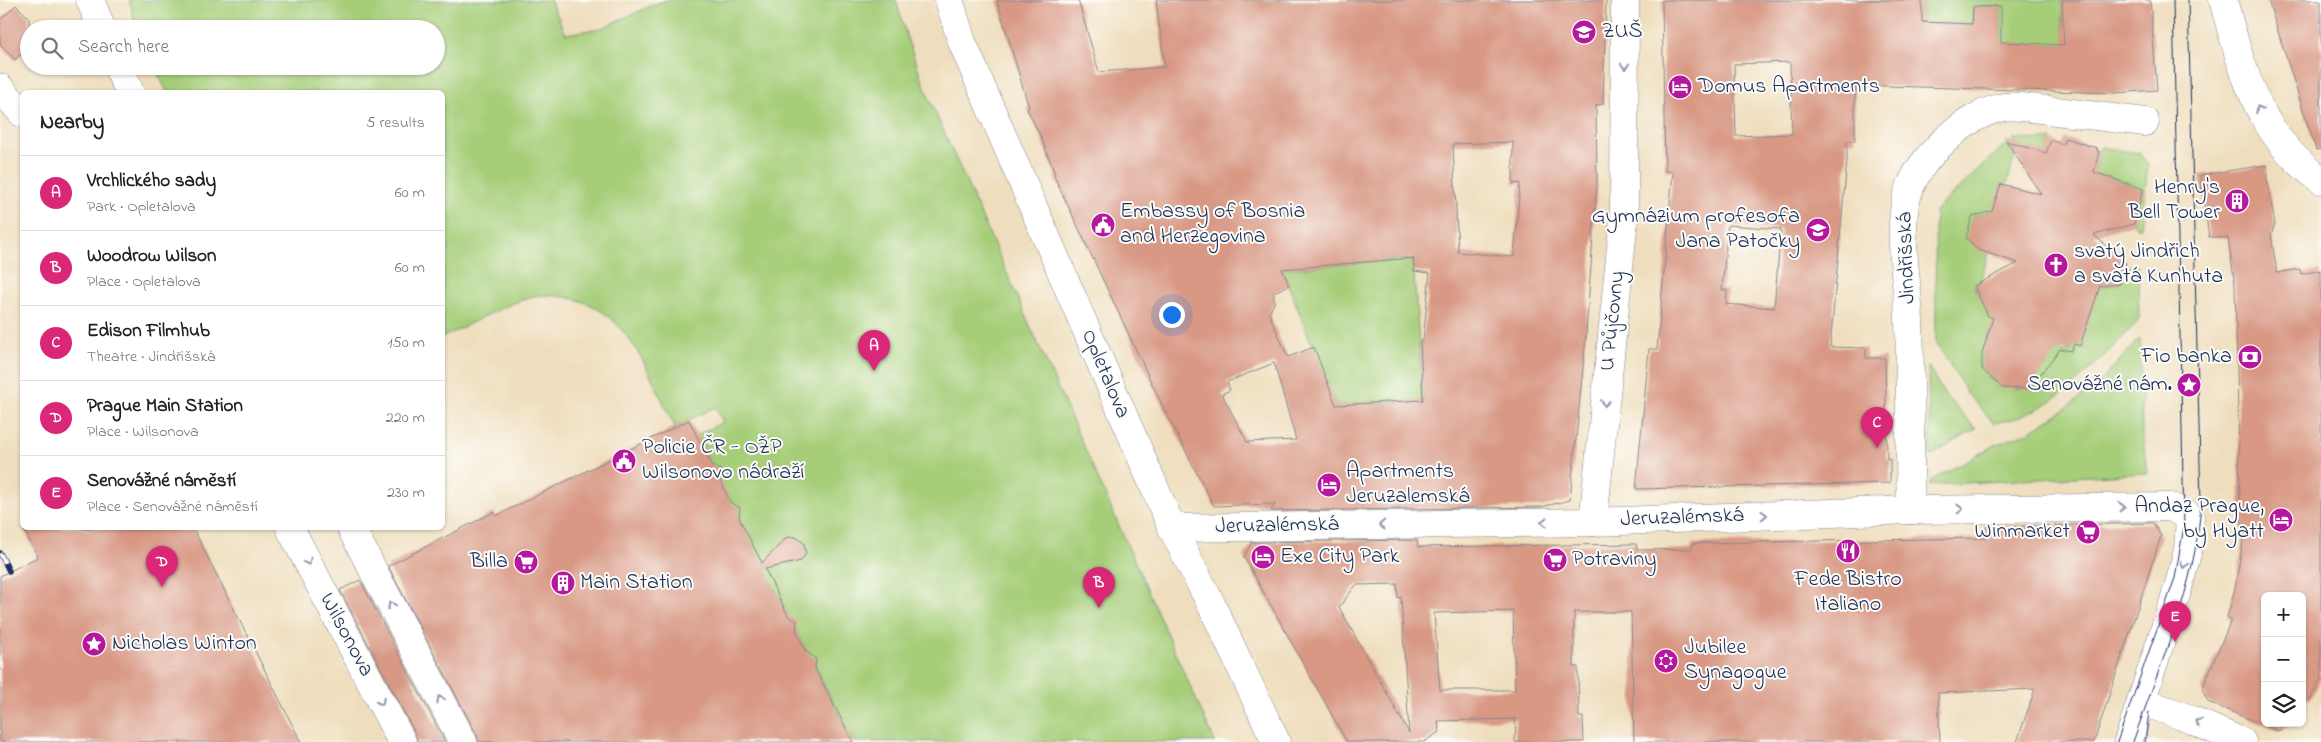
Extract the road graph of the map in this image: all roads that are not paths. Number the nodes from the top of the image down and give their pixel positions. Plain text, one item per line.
1 (90, 0) edge
2 (949, 0) edge
3 (1625, 0) edge
4 (2223, 0) edge
5 (98, 20) edge
6 (122, 75) edge
7 (0, 88) edge
8 (129, 90) edge
9 (20, 112) edge
10 (2145, 122) dead end
11 (2321, 180) edge
12 (1911, 510) junction
13 (1593, 522) junction
14 (1172, 528) junction
15 (291, 530) edge
16 (352, 530) edge
17 (2141, 701) junction
18 (2131, 738) edge
19 (402, 742) edge
20 (462, 742) edge
21 (1276, 742) edge
22 (2242, 742) edge

1 - 5 street
2 - 14 street, Opletalova
3 -> 13 street, U Půjčovny
11 -> 4 street
6 - 8 street
7 - 9 street
10 - 12 street, Jindřišská
13 -> 12 street, Jeruzalémská
12 -> 17 street, Jeruzalémská
13 -> 14 street, Jeruzalémská
14 - 21 street, Opletalova
15 -> 19 street, Wilsonova
20 -> 16 street
17 - 18 street
22 -> 17 street

